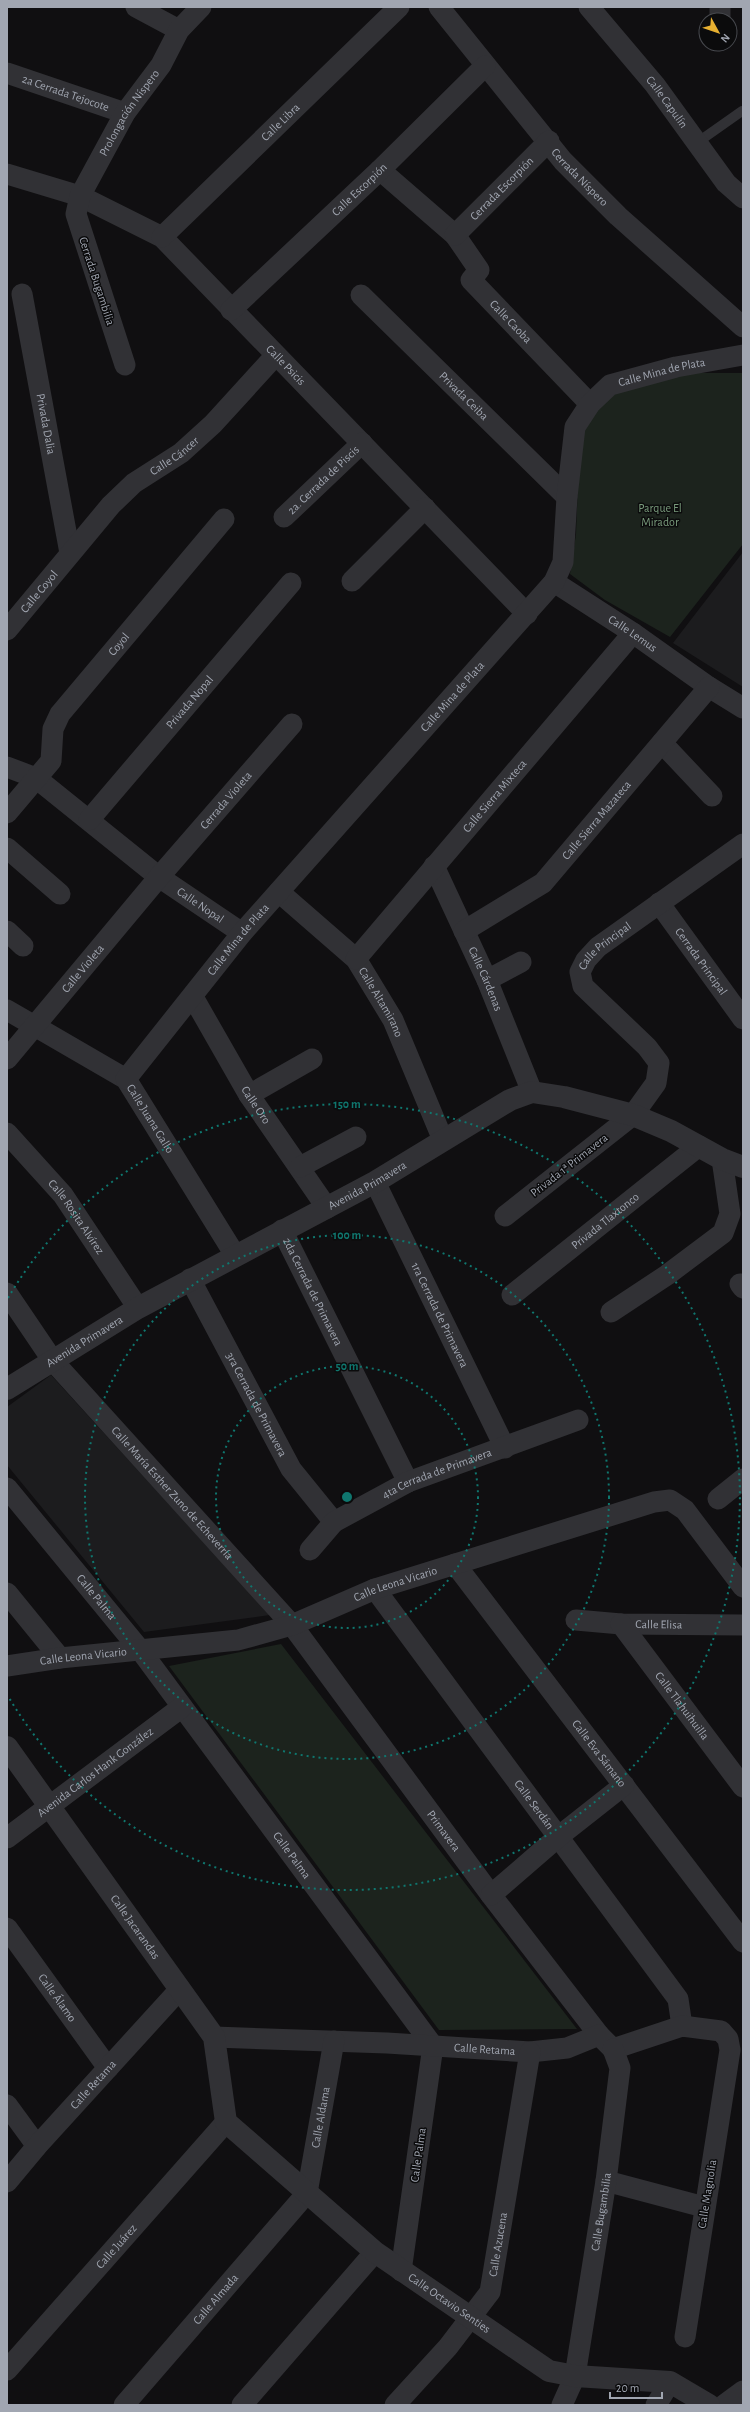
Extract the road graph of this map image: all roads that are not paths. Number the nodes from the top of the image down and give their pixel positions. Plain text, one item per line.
1 (136, 7) edge
2 (201, 7) edge
3 (399, 7) edge
4 (439, 7) edge
5 (589, 7) edge
6 (179, 30) junction
7 (485, 66) junction
8 (7, 73) edge
9 (742, 111) edge
10 (125, 112) junction
11 (549, 141) junction
12 (698, 142) junction
13 (380, 170) junction
14 (7, 174) edge
15 (80, 196) junction
16 (743, 198) edge
17 (455, 235) junction
18 (162, 237) junction
19 (22, 294) dead end
20 (361, 295) dead end
21 (231, 310) junction
22 (743, 327) edge
23 (743, 339) edge
24 (275, 356) junction
25 (733, 356) edge
26 (125, 365) dead end
27 (590, 404) junction
28 (362, 443) junction
29 (567, 497) junction
30 (425, 508) junction
31 (284, 517) dead end
32 (224, 519) dead end
33 (70, 553) junction
34 (352, 581) dead end
35 (291, 582) dead end
36 (554, 582) junction
37 (527, 614) junction
38 (7, 630) edge
39 (633, 633) junction
40 (708, 687) junction
41 (743, 708) edge
42 (292, 724) dead end
43 (662, 743) junction
44 (7, 767) edge
45 (36, 778) junction
46 (712, 796) dead end
47 (7, 813) edge
48 (88, 820) junction
49 (743, 844) edge
50 (7, 848) edge
51 (434, 866) junction
52 (159, 877) junction
53 (279, 892) junction
54 (60, 894) dead end
55 (659, 904) junction
56 (7, 931) edge
57 (464, 931) junction
58 (242, 933) junction
59 (23, 946) dead end
60 (356, 959) junction
61 (522, 962) dead end
62 (487, 980) junction
63 (193, 998) junction
64 (7, 1010) edge
65 (741, 1012) edge
66 (33, 1026) junction
67 (7, 1059) edge
68 (312, 1059) dead end
69 (126, 1079) junction
70 (532, 1092) junction
71 (249, 1094) junction
72 (633, 1115) junction
73 (7, 1133) edge
74 (356, 1137) dead end
75 (443, 1140) junction
76 (699, 1146) junction
77 (722, 1159) junction
78 (300, 1167) junction
79 (743, 1167) edge
80 (375, 1182) junction
81 (327, 1208) junction
82 (504, 1216) dead end
83 (282, 1230) junction
84 (235, 1255) junction
85 (190, 1279) junction
86 (7, 1293) edge
87 (512, 1295) dead end
88 (138, 1308) junction
89 (610, 1312) dead end
90 (52, 1361) junction
91 (7, 1389) edge
92 (578, 1420) dead end
93 (505, 1448) junction
94 (743, 1479) edge
95 (408, 1482) junction
96 (7, 1488) edge
97 (718, 1499) dead end
98 (334, 1522) junction
99 (310, 1550) dead end
100 (456, 1564) junction
101 (743, 1586) edge
102 (375, 1589) junction
103 (7, 1593) edge
104 (576, 1620) dead end
105 (621, 1624) junction
106 (292, 1625) junction
107 (743, 1625) edge
108 (141, 1651) junction
109 (60, 1658) junction
110 (7, 1666) edge
111 (182, 1706) junction
112 (7, 1746) edge
113 (624, 1785) junction
114 (743, 1787) edge
115 (50, 1807) junction
116 (558, 1837) junction
117 (7, 1838) edge
118 (491, 1895) junction
119 (7, 1928) edge
120 (743, 1942) edge
121 (180, 1989) junction
122 (682, 2026) junction
123 (214, 2037) junction
124 (334, 2041) junction
125 (606, 2042) junction
126 (433, 2046) junction
127 (730, 2050) joint
128 (530, 2052) junction
129 (108, 2068) junction
130 (7, 2105) edge
131 (226, 2122) junction
132 (37, 2146) junction
133 (606, 2181) junction
134 (7, 2182) edge
135 (307, 2193) junction
136 (704, 2207) junction
137 (375, 2252) junction
138 (401, 2271) junction
139 (472, 2318) junction
140 (685, 2337) dead end
141 (7, 2370) edge
142 (575, 2376) junction
143 (670, 2382) junction
144 (743, 2391) edge
145 (124, 2405) edge
146 (242, 2405) edge
147 (395, 2405) edge
148 (562, 2405) edge
149 (656, 2405) edge
150 (709, 2405) edge
151 (724, 2405) edge

1 - 6 street
2 - 6 street, Prolongación Níspero
3 - 18 street, Calle Libra
4 - 7 street, Cerrada Níspero
5 - 12 street, Calle Capulín
6 - 10 street, Prolongación Níspero
7 - 11 street, Cerrada Níspero
7 - 13 street, Calle Escorpión
8 - 10 street, 2a Cerrada Tejocote
9 - 12 lane
10 - 15 street, Prolongación Níspero
11 - 17 street, Cerrada Escorpión
11 - 22 street, Cerrada Níspero
12 - 16 street, Calle Capulín
13 - 17 street
13 - 21 street, Calle Escorpión
14 - 15 street, Calle Psicis
15 - 18 street, Calle Psicis
15 - 26 street, Cerrada Bugambilia
17 - 27 street, Calle Caoba
18 - 21 street, Calle Psicis
19 - 33 street, Privada Dalia
20 - 29 street, Privada Ceiba
21 - 24 street, Calle Psicis
23 - 25 street
24 - 28 street, Calle Psicis
24 - 33 street, Calle Cáncer
25 - 27 street, Calle Mina de Plata
27 - 29 street, Calle Mina de Plata
28 - 30 street, Calle Psicis
28 - 31 street, 2a. Cerrada de Piscis
29 - 36 street, Calle Mina de Plata
30 - 34 street
30 - 37 street, Calle Psicis
32 - 45 street, Coyol
33 - 38 street, Calle Coyol
35 - 48 street, Privada Nopal
36 - 37 street, Calle Mina de Plata
36 - 39 street, Calle Lemus
37 - 53 street, Calle Mina de Plata
39 - 40 street, Calle Lemus
39 - 51 street, Calle Sierra Mixteca
40 - 41 street, Calle Lemus
40 - 43 street, Calle Sierra Mazateca
42 - 52 street, Cerrada Violeta
43 - 46 street
43 - 57 street, Calle Sierra Mazateca
44 - 45 street
45 - 47 street
45 - 48 street
48 - 52 street
49 - 55 street, Calle Principal
50 - 54 street
51 - 57 street, Calle Cárdenas
51 - 60 street, Calle Sierra Mixteca
52 - 58 street, Calle Nopal
52 - 66 street, Calle Violeta
53 - 58 street, Calle Mina de Plata
53 - 60 street, Calle Altamirano
55 - 65 street, Cerrada Principal
55 - 72 street, Calle Principal
56 - 59 street
57 - 62 street, Calle Cárdenas
58 - 63 street, Calle Mina de Plata
60 - 75 street, Calle Altamirano
61 - 62 street
62 - 70 street, Calle Cárdenas
63 - 69 street, Calle Mina de Plata
63 - 71 street, Calle Oro
64 - 66 street, Calle Juana Gallo
66 - 67 street, Calle Violeta
66 - 69 street, Calle Juana Gallo
68 - 71 street
69 - 84 street, Calle Juana Gallo
70 - 72 street, Avenida Primavera
70 - 75 street, Avenida Primavera
71 - 78 street, Calle Oro
72 - 76 street, Avenida Primavera
72 - 82 street, Privada 1ª Primavera
73 - 88 street, Calle Rosita Alvírez
74 - 78 street
75 - 80 street, Avenida Primavera
76 - 77 street, Avenida Primavera
76 - 87 street, Privada Tlaxtonco
77 - 79 street, Avenida Primavera
77 - 89 street
78 - 81 street, Calle Oro
80 - 81 street, Avenida Primavera
80 - 93 street, 1ra Cerrada de Primavera
81 - 83 street, Avenida Primavera
83 - 84 street, Avenida Primavera
83 - 95 street, 2da Cerrada de Primavera
84 - 85 street, Avenida Primavera
85 - 88 street, Avenida Primavera
85 - 98 street, 3ra Cerrada de Primavera
86 - 90 street, Calle María Esther Zuno de Echeverría
88 - 90 street, Avenida Primavera
90 - 91 street, Avenida Primavera
90 - 106 street, Calle María Esther Zuno de Echeverría
92 - 93 street, 4ta Cerrada de Primavera
93 - 95 street, 4ta Cerrada de Primavera
94 - 97 street
95 - 98 street, 4ta Cerrada de Primavera
96 - 108 street, Calle Palma
98 - 99 street, 4ta Cerrada de Primavera
100 - 101 street, Calle Leona Vicario
100 - 102 street, Calle Leona Vicario
100 - 113 street, Calle Eva Sámano
102 - 106 street, Calle Leona Vicario
102 - 116 street, Calle Serdán
103 - 109 street
104 - 105 street, Calle Elisa
105 - 107 street, Calle Elisa
105 - 114 street, Calle Tlahuihuilla
106 - 108 street, Calle Leona Vicario
106 - 118 street, Primavera
108 - 109 street, Calle Leona Vicario
108 - 111 street, Calle Palma
109 - 110 street, Calle Leona Vicario
111 - 115 street, Avenida Carlos Hank González
111 - 126 street, Calle Palma
112 - 115 street, Calle Jacarandas
113 - 116 street
113 - 120 street, Calle Eva Sámano
115 - 117 street, Avenida Carlos Hank González
115 - 121 street, Calle Jacarandas
116 - 118 street
116 - 122 street, Calle Serdán
118 - 125 street, Primavera
119 - 129 street, Calle Álamo
121 - 123 street, Calle Jacarandas
121 - 129 street, Calle Retama
122 - 125 street, Calle Retama
122 - 127 street, Calle Retama
123 - 124 street, Calle Retama
123 - 131 street, Calle Jacarandas
124 - 126 street, Calle Retama
124 - 135 street, Calle Aldama
125 - 128 street, Calle Retama
125 - 133 street, Calle Bugambilia
126 - 128 street, Calle Retama
126 - 138 street, Calle Palma
127 - 136 street, Calle Magnolia
128 - 139 street, Calle Azucena
129 - 132 street, Calle Retama
130 - 132 street
131 - 135 street, Calle Octavio Senties
131 - 141 street, Calle Juárez
132 - 134 street, Calle Retama
133 - 136 street
133 - 142 street, Calle Bugambilia
135 - 137 street, Calle Octavio Senties
135 - 145 street, Calle Almada
136 - 140 street, Calle Magnolia
137 - 138 street, Calle Octavio Senties
137 - 146 street
138 - 139 street, Calle Octavio Senties
139 - 142 street, Calle Octavio Senties
139 - 147 street, Calle Azucena
142 - 143 street, Calle Octavio Senties
142 - 148 street, Calle Bugambilia
143 - 149 street
143 - 150 street, Calle Octavio Senties
144 - 151 street

